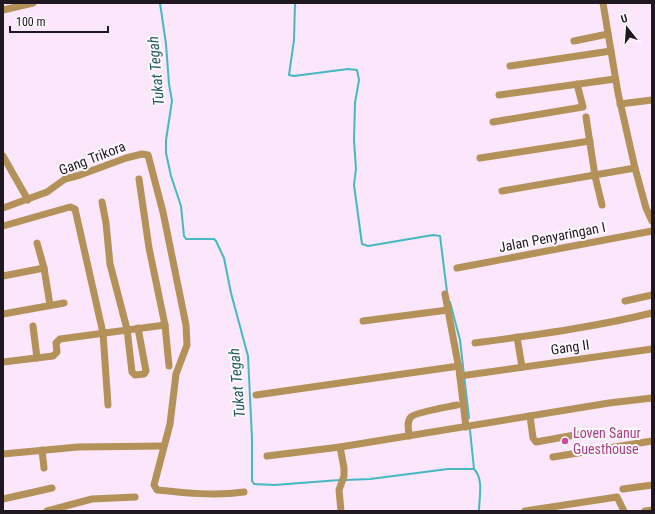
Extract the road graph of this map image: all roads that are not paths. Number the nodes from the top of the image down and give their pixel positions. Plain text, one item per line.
1 (33, 3) edge
2 (603, 3) edge
3 (3, 10) edge
4 (608, 34) junction
5 (574, 41) dead end
6 (611, 51) junction
7 (510, 66) dead end
8 (615, 79) junction
9 (577, 84) junction
10 (498, 95) dead end
11 (652, 100) edge
12 (620, 104) junction
13 (586, 117) dead end
14 (493, 122) dead end
15 (590, 141) junction
16 (3, 156) edge
17 (480, 158) dead end
18 (635, 168) junction
19 (595, 176) junction
20 (139, 179) dead end
21 (502, 191) dead end
22 (28, 200) junction
23 (102, 202) dead end
24 (602, 205) dead end
25 (3, 208) edge
26 (652, 220) edge
27 (3, 226) edge
28 (652, 231) edge
29 (37, 243) dead end
30 (44, 268) junction
31 (457, 268) dead end
32 (3, 276) edge
33 (445, 294) dead end
34 (652, 295) edge
35 (625, 301) dead end
36 (64, 303) dead end
37 (50, 305) junction
38 (448, 310) junction
39 (652, 313) edge
40 (3, 314) edge
41 (363, 322) dead end
42 (165, 325) junction
43 (33, 326) dead end
44 (138, 328) junction
45 (127, 330) junction
46 (103, 333) junction
47 (517, 337) junction
48 (475, 342) dead end
49 (652, 349) edge
50 (37, 358) junction
51 (3, 362) edge
52 (169, 366) dead end
53 (459, 366) junction
54 (522, 367) junction
55 (463, 376) junction
56 (256, 395) dead end
57 (652, 398) edge
58 (108, 405) dead end
59 (457, 405) dead end
60 (530, 416) junction
61 (466, 427) junction
62 (586, 433) dead end
63 (409, 436) junction
64 (652, 441) edge
65 (163, 446) junction
66 (340, 447) junction
67 (42, 450) junction
68 (3, 454) edge
69 (267, 456) dead end
70 (553, 457) dead end
71 (44, 468) dead end
72 (652, 485) edge
73 (52, 488) dead end
74 (623, 489) dead end
75 (244, 492) dead end
76 (135, 497) dead end
77 (3, 499) edge
78 (652, 510) edge
79 (47, 511) edge
80 (341, 511) edge
81 (525, 511) edge
82 (624, 511) edge
83 (645, 511) edge

1 - 3 street
2 - 4 street
4 - 5 street
4 - 6 street
6 - 7 street
6 - 8 street
8 - 9 street
8 - 12 street
9 - 10 street
9 - 14 street
11 - 12 street
12 - 18 street
13 - 15 street
15 - 17 street
15 - 19 street
16 - 22 street
18 - 19 street
18 - 26 street
19 - 21 street
19 - 24 street
20 - 42 street
22 - 25 street, Gang Trikora
22 - 65 street, Gang Trikora
23 - 45 street
27 - 46 street
28 - 31 street, Jalan Penyaringan I
29 - 30 street
30 - 32 street
30 - 37 street
33 - 38 street
34 - 35 street
36 - 37 street
37 - 40 street
38 - 41 street
38 - 53 street
39 - 47 street
42 - 44 street
42 - 52 street
43 - 50 street
44 - 45 street
44 - 45 street
45 - 46 street
46 - 50 street
46 - 58 street
47 - 48 street
47 - 54 street
49 - 54 street, Gang II
50 - 51 street
53 - 55 street
53 - 56 street
54 - 55 street, Gang II
55 - 61 street
57 - 60 street
59 - 63 street
60 - 61 street
60 - 62 street
61 - 63 street
63 - 66 street
64 - 70 street
65 - 67 street
65 - 75 street
66 - 69 street
66 - 80 street
67 - 68 street
67 - 71 street
72 - 74 street
73 - 77 street
76 - 79 street
78 - 83 street
81 - 82 street

